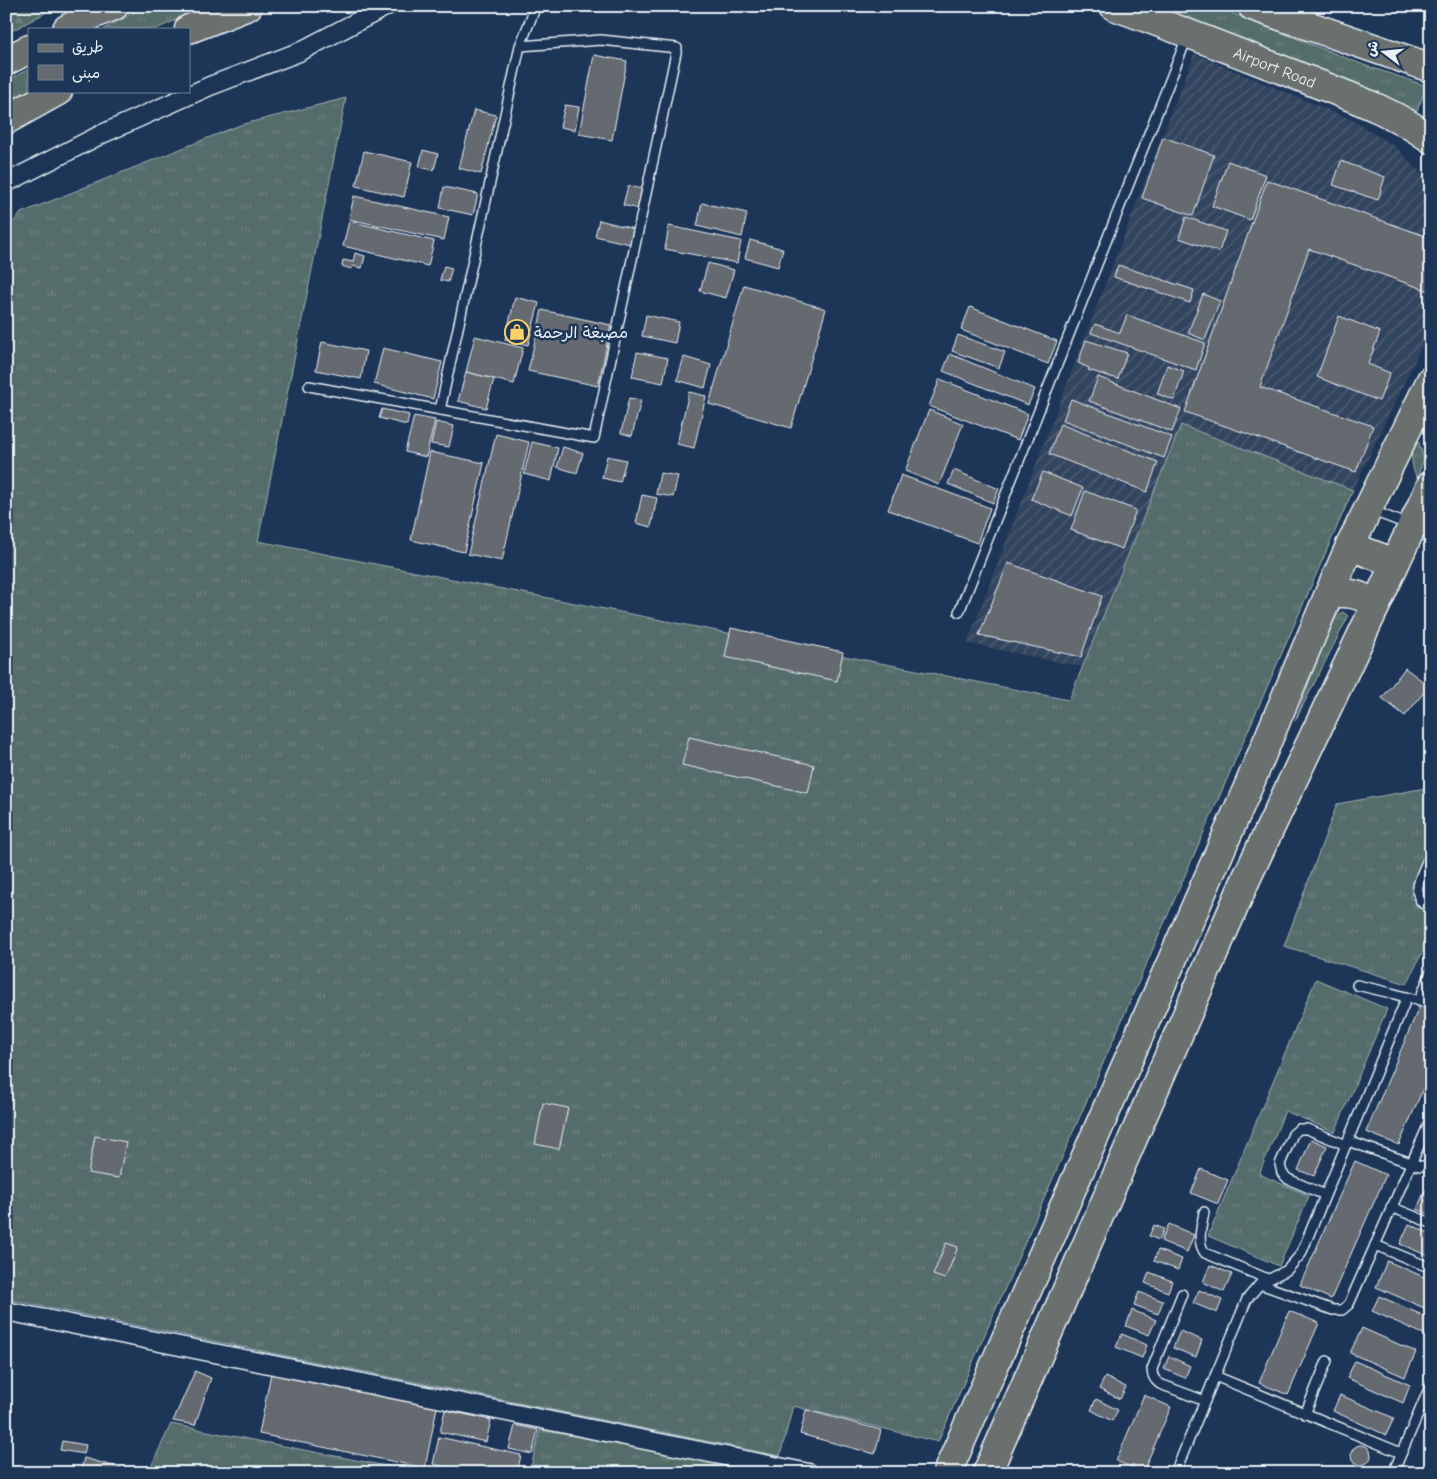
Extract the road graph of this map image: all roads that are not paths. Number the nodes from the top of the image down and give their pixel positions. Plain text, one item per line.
1 (114, 6) edge
2 (248, 6) edge
3 (387, 6) edge
4 (536, 6) edge
5 (1114, 6) edge
6 (1252, 6) edge
7 (69, 28) edge
8 (190, 29) edge
9 (1189, 33) junction
10 (520, 46) junction
11 (28, 50) edge
12 (6, 61) edge
13 (1431, 68) edge
14 (56, 92) edge
15 (11, 119) edge
16 (1431, 138) edge
17 (6, 183) edge
18 (1431, 380) edge
19 (309, 386) dead end
20 (440, 410) junction
21 (1431, 485) edge
22 (1368, 509) junction
23 (1421, 530) edge
24 (1350, 546) junction
25 (1395, 563) junction
26 (1329, 594) junction
27 (1376, 605) junction
28 (960, 612) dead end
29 (1431, 853) edge
30 (1431, 908) edge
31 (1431, 972) edge
32 (1357, 985) dead end
33 (1408, 997) junction
34 (1419, 1001) junction
35 (1431, 1004) edge
36 (1431, 1119) edge
37 (1347, 1142) junction
38 (1411, 1163) junction
39 (1431, 1166) edge
40 (1325, 1195) junction
41 (1391, 1207) junction
42 (1204, 1212) dead end
43 (1431, 1223) edge
44 (1375, 1245) junction
45 (1431, 1268) edge
46 (1264, 1282) junction
47 (1182, 1294) dead end
48 (6, 1311) edge
49 (1326, 1361) dead end
50 (1215, 1376) junction
51 (1431, 1385) edge
52 (1205, 1401) junction
53 (1305, 1414) junction
54 (1401, 1453) junction
55 (809, 1473) edge
56 (947, 1473) edge
57 (986, 1473) edge
58 (1175, 1473) edge
59 (1393, 1473) edge

1 - 7 main road
2 - 8 main road
3 - 17 street
4 - 10 lane
5 - 9 main road, Airport Road
6 - 13 main road
9 - 16 main road, Airport Road
9 - 28 lane
10 - 20 lane
10 - 20 lane
11 - 12 main road
14 - 15 main road
18 - 22 main road
19 - 20 lane
21 - 23 main road
22 - 23 lane
22 - 24 main road
23 - 25 main road
24 - 25 main road
24 - 26 main road
25 - 27 main road
26 - 27 main road
26 - 56 main road
27 - 57 main road
29 - 30 lane
31 - 34 lane
32 - 33 lane
33 - 34 lane
33 - 37 lane
34 - 35 lane
36 - 38 lane
37 - 38 lane
37 - 40 lane
37 - 40 lane
38 - 39 lane
38 - 41 lane
40 - 46 lane
41 - 43 lane
41 - 44 lane
42 - 46 lane
44 - 45 lane
44 - 46 lane
46 - 50 lane
47 - 52 lane
48 - 55 street
49 - 53 lane
50 - 52 lane
50 - 53 lane
51 - 54 lane
52 - 58 lane
53 - 54 lane
54 - 59 lane

